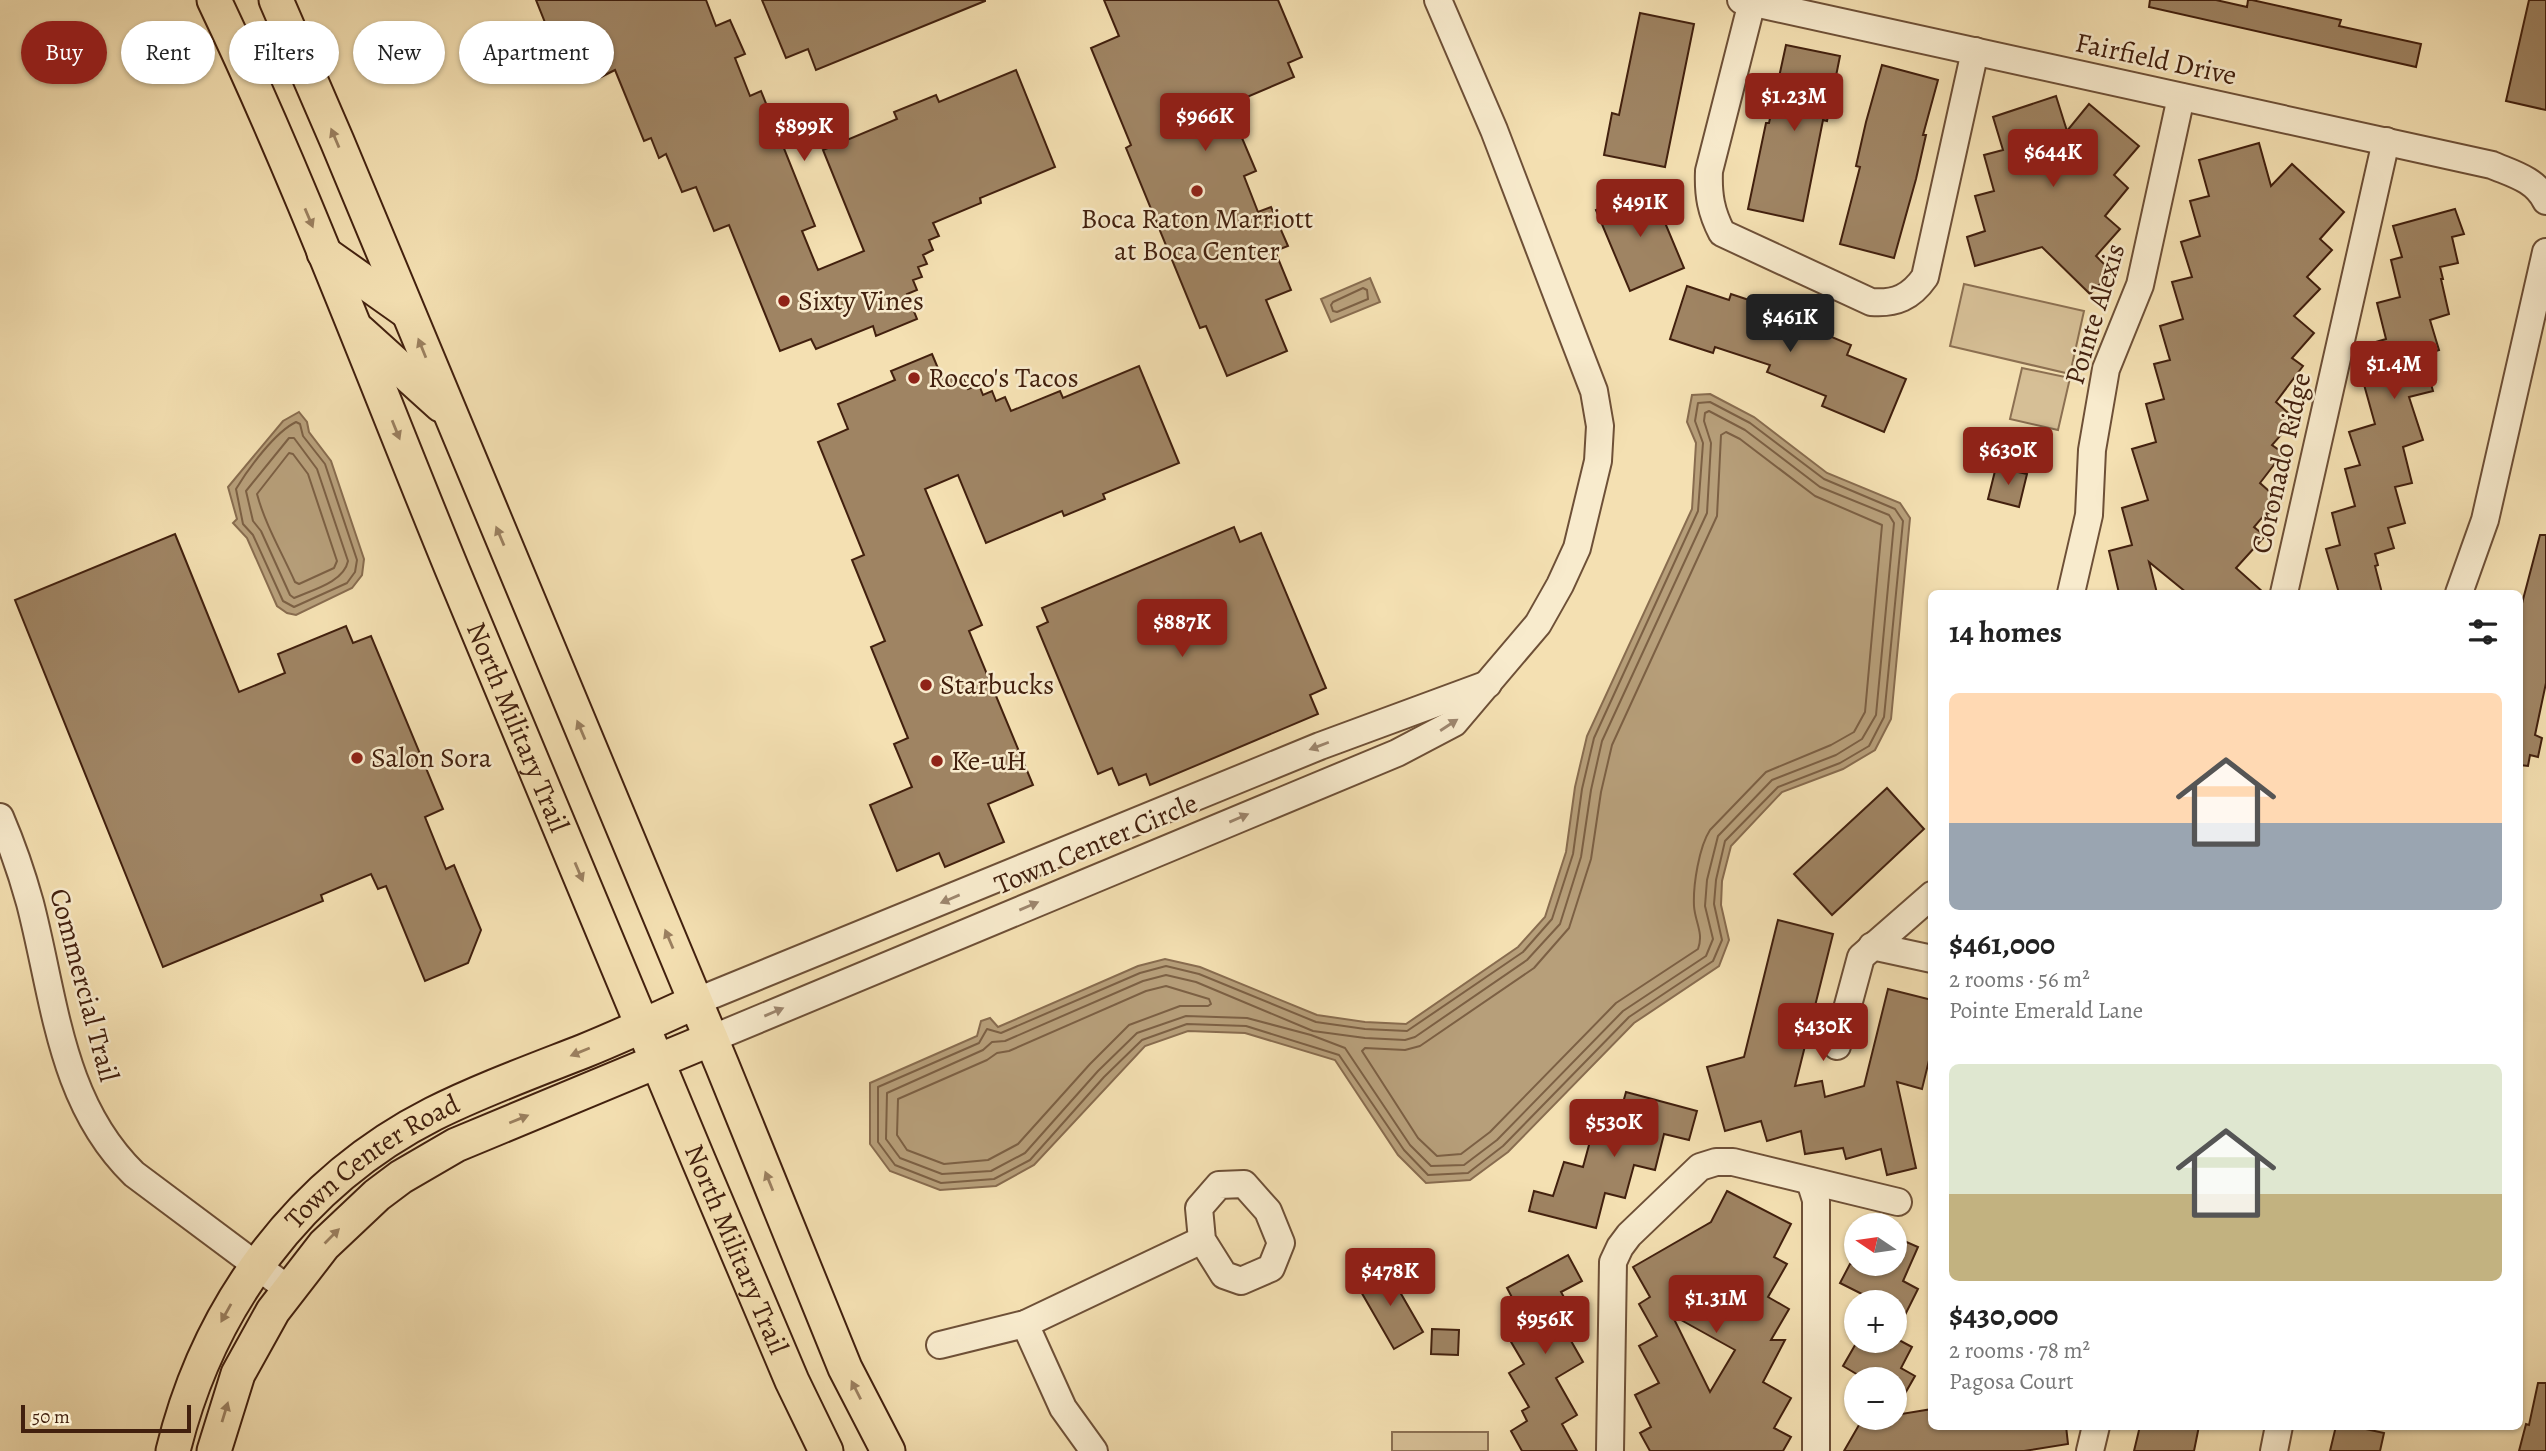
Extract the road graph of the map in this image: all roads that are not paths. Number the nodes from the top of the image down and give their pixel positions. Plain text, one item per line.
1 (214, 0) edge
2 (276, 0) edge
3 (1438, 0) edge
4 (1746, 1) edge
5 (1975, 51) junction
6 (2181, 97) junction
7 (2386, 141) junction
8 (2546, 201) edge
9 (2546, 252) edge
10 (324, 253) junction
11 (407, 312) junction
12 (352, 325) junction
13 (448, 412) junction
14 (2072, 590) edge
15 (2285, 590) edge
16 (2460, 590) edge
17 (1490, 684) junction
18 (0, 817) edge
19 (1928, 898) edge
20 (1872, 946) junction
21 (1928, 958) edge
22 (695, 1002) junction
23 (642, 1026) junction
24 (711, 1039) junction
25 (1837, 1046) dead end
26 (657, 1062) junction
27 (1810, 1181) junction
28 (1898, 1202) dead end
29 (1202, 1240) dead end
30 (257, 1265) junction
31 (288, 1289) junction
32 (1025, 1324) junction
33 (940, 1345) dead end
34 (2095, 1430) edge
35 (2278, 1430) edge
36 (173, 1451) edge
37 (214, 1451) edge
38 (826, 1451) edge
39 (888, 1451) edge
40 (1094, 1451) edge
41 (1610, 1451) edge
42 (1816, 1451) edge
43 (2090, 1451) edge
44 (2274, 1451) edge

1 -> 10 main road, North Military Trail
11 -> 2 main road, North Military Trail
3 - 17 street, Town Center Circle
4 - 5 street, Fairfield Drive
4 - 5 street
5 - 6 street, Fairfield Drive
6 - 7 street, Fairfield Drive
6 - 14 street, Pointe Alexis
7 - 8 street, Fairfield Drive
7 - 15 street, Coronado Ridge
9 - 16 street
10 - 11 main road
10 - 12 main road, North Military Trail
13 -> 11 main road, North Military Trail
12 - 13 main road
12 -> 23 main road, North Military Trail
22 -> 13 main road, North Military Trail
17 -> 22 street, Town Center Circle
24 -> 17 street, Town Center Circle
18 - 30 street, Commercial Trail
19 - 20 street
20 - 21 street
20 - 25 street
22 - 23 main road, Town Center Road
22 - 24 main road, North Military Trail
23 - 26 main road, North Military Trail
23 -> 30 main road, Town Center Road
24 - 26 main road, Town Center Road
39 -> 24 main road, North Military Trail
31 -> 26 main road, Town Center Road
26 - 38 main road, North Military Trail
27 - 28 street
27 - 41 street
27 - 42 street
29 - 32 street
30 - 31 street, Commercial Trail
30 -> 36 main road, Town Center Road
37 -> 31 main road, Town Center Road
32 - 33 street
32 - 40 street
34 - 43 street
35 - 44 street

